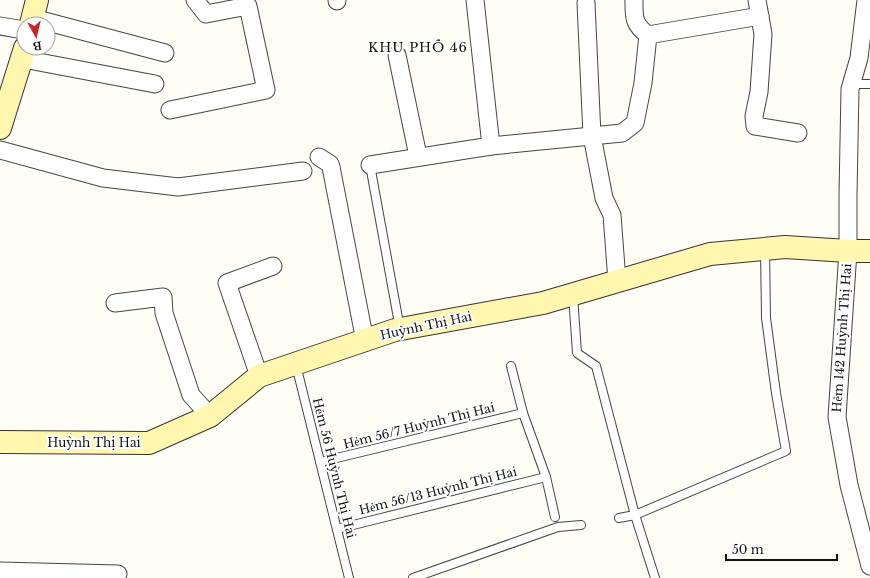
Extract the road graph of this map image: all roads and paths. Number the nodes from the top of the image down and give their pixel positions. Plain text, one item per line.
1 (195, 0) edge
2 (475, 0) edge
3 (634, 0) edge
4 (866, 0) edge
5 (586, 3) dead end
6 (759, 8) edge
7 (16, 22) edge
8 (56, 25) edge
9 (0, 26) edge
10 (648, 35) junction
11 (164, 53) dead end
12 (397, 55) dead end
13 (23, 56) edge
14 (37, 56) edge
15 (155, 84) dead end
16 (852, 84) junction
17 (870, 84) edge
18 (170, 110) dead end
19 (0, 128) edge
20 (798, 133) dead end
21 (592, 136) junction
22 (491, 146) junction
23 (0, 150) edge
24 (418, 156) junction
25 (319, 157) dead end
26 (370, 165) joint
27 (303, 171) dead end
28 (765, 249) junction
29 (848, 251) junction
30 (870, 251) edge
31 (273, 266) dead end
32 (617, 281) junction
33 (572, 294) junction
34 (114, 303) dead end
35 (400, 329) junction
36 (366, 340) junction
37 (296, 364) junction
38 (512, 366) dead end
39 (259, 376) junction
40 (523, 413) junction
41 (210, 416) junction
42 (0, 442) edge
43 (320, 462) junction
44 (546, 477) junction
45 (635, 515) junction
46 (555, 517) dead end
47 (619, 518) dead end
48 (581, 525) dead end
49 (337, 529) junction
50 (870, 566) edge
51 (0, 571) edge
52 (118, 574) dead end
53 (349, 578) edge
54 (413, 578) edge
55 (655, 578) edge

1 - 18 street
2 - 22 street
3 - 10 street
4 - 16 street, Hẻm 142 Huỳnh Thị Hai
5 - 21 street
6 - 10 street
6 - 20 street
7 - 9 street
8 - 11 street
10 - 21 street
12 - 24 street
13 - 19 street
14 - 15 street
16 - 17 lane
16 - 29 street, Hẻm 142 Huỳnh Thị Hai
21 - 22 street
21 - 32 street
22 - 24 street
23 - 27 street
24 - 26 street
25 - 36 street
26 - 35 lane
28 - 29 street, Huỳnh Thị Hai
28 - 32 street, Huỳnh Thị Hai
28 - 45 lane
29 - 30 street, Huỳnh Thị Hai
29 - 50 street, Hẻm 142 Huỳnh Thị Hai
31 - 39 street
32 - 33 street, Huỳnh Thị Hai
33 - 35 street, Huỳnh Thị Hai
33 - 45 lane
34 - 41 street
35 - 36 street, Huỳnh Thị Hai
36 - 37 street, Huỳnh Thị Hai
37 - 39 street, Huỳnh Thị Hai
37 - 43 lane, Hẻm 56 Huỳnh Thị Hai
38 - 40 lane
39 - 41 street, Huỳnh Thị Hai
40 - 43 lane, Hẻm 56/7 Huỳnh Thị Hai
40 - 44 lane
41 - 42 street, Huỳnh Thị Hai
43 - 49 lane, Hẻm 56 Huỳnh Thị Hai
44 - 46 lane
44 - 49 lane, Hẻm 56/13 Huỳnh Thị Hai
45 - 47 lane
45 - 55 lane
48 - 54 lane
49 - 53 lane, Hẻm 56 Huỳnh Thị Hai
51 - 52 street

